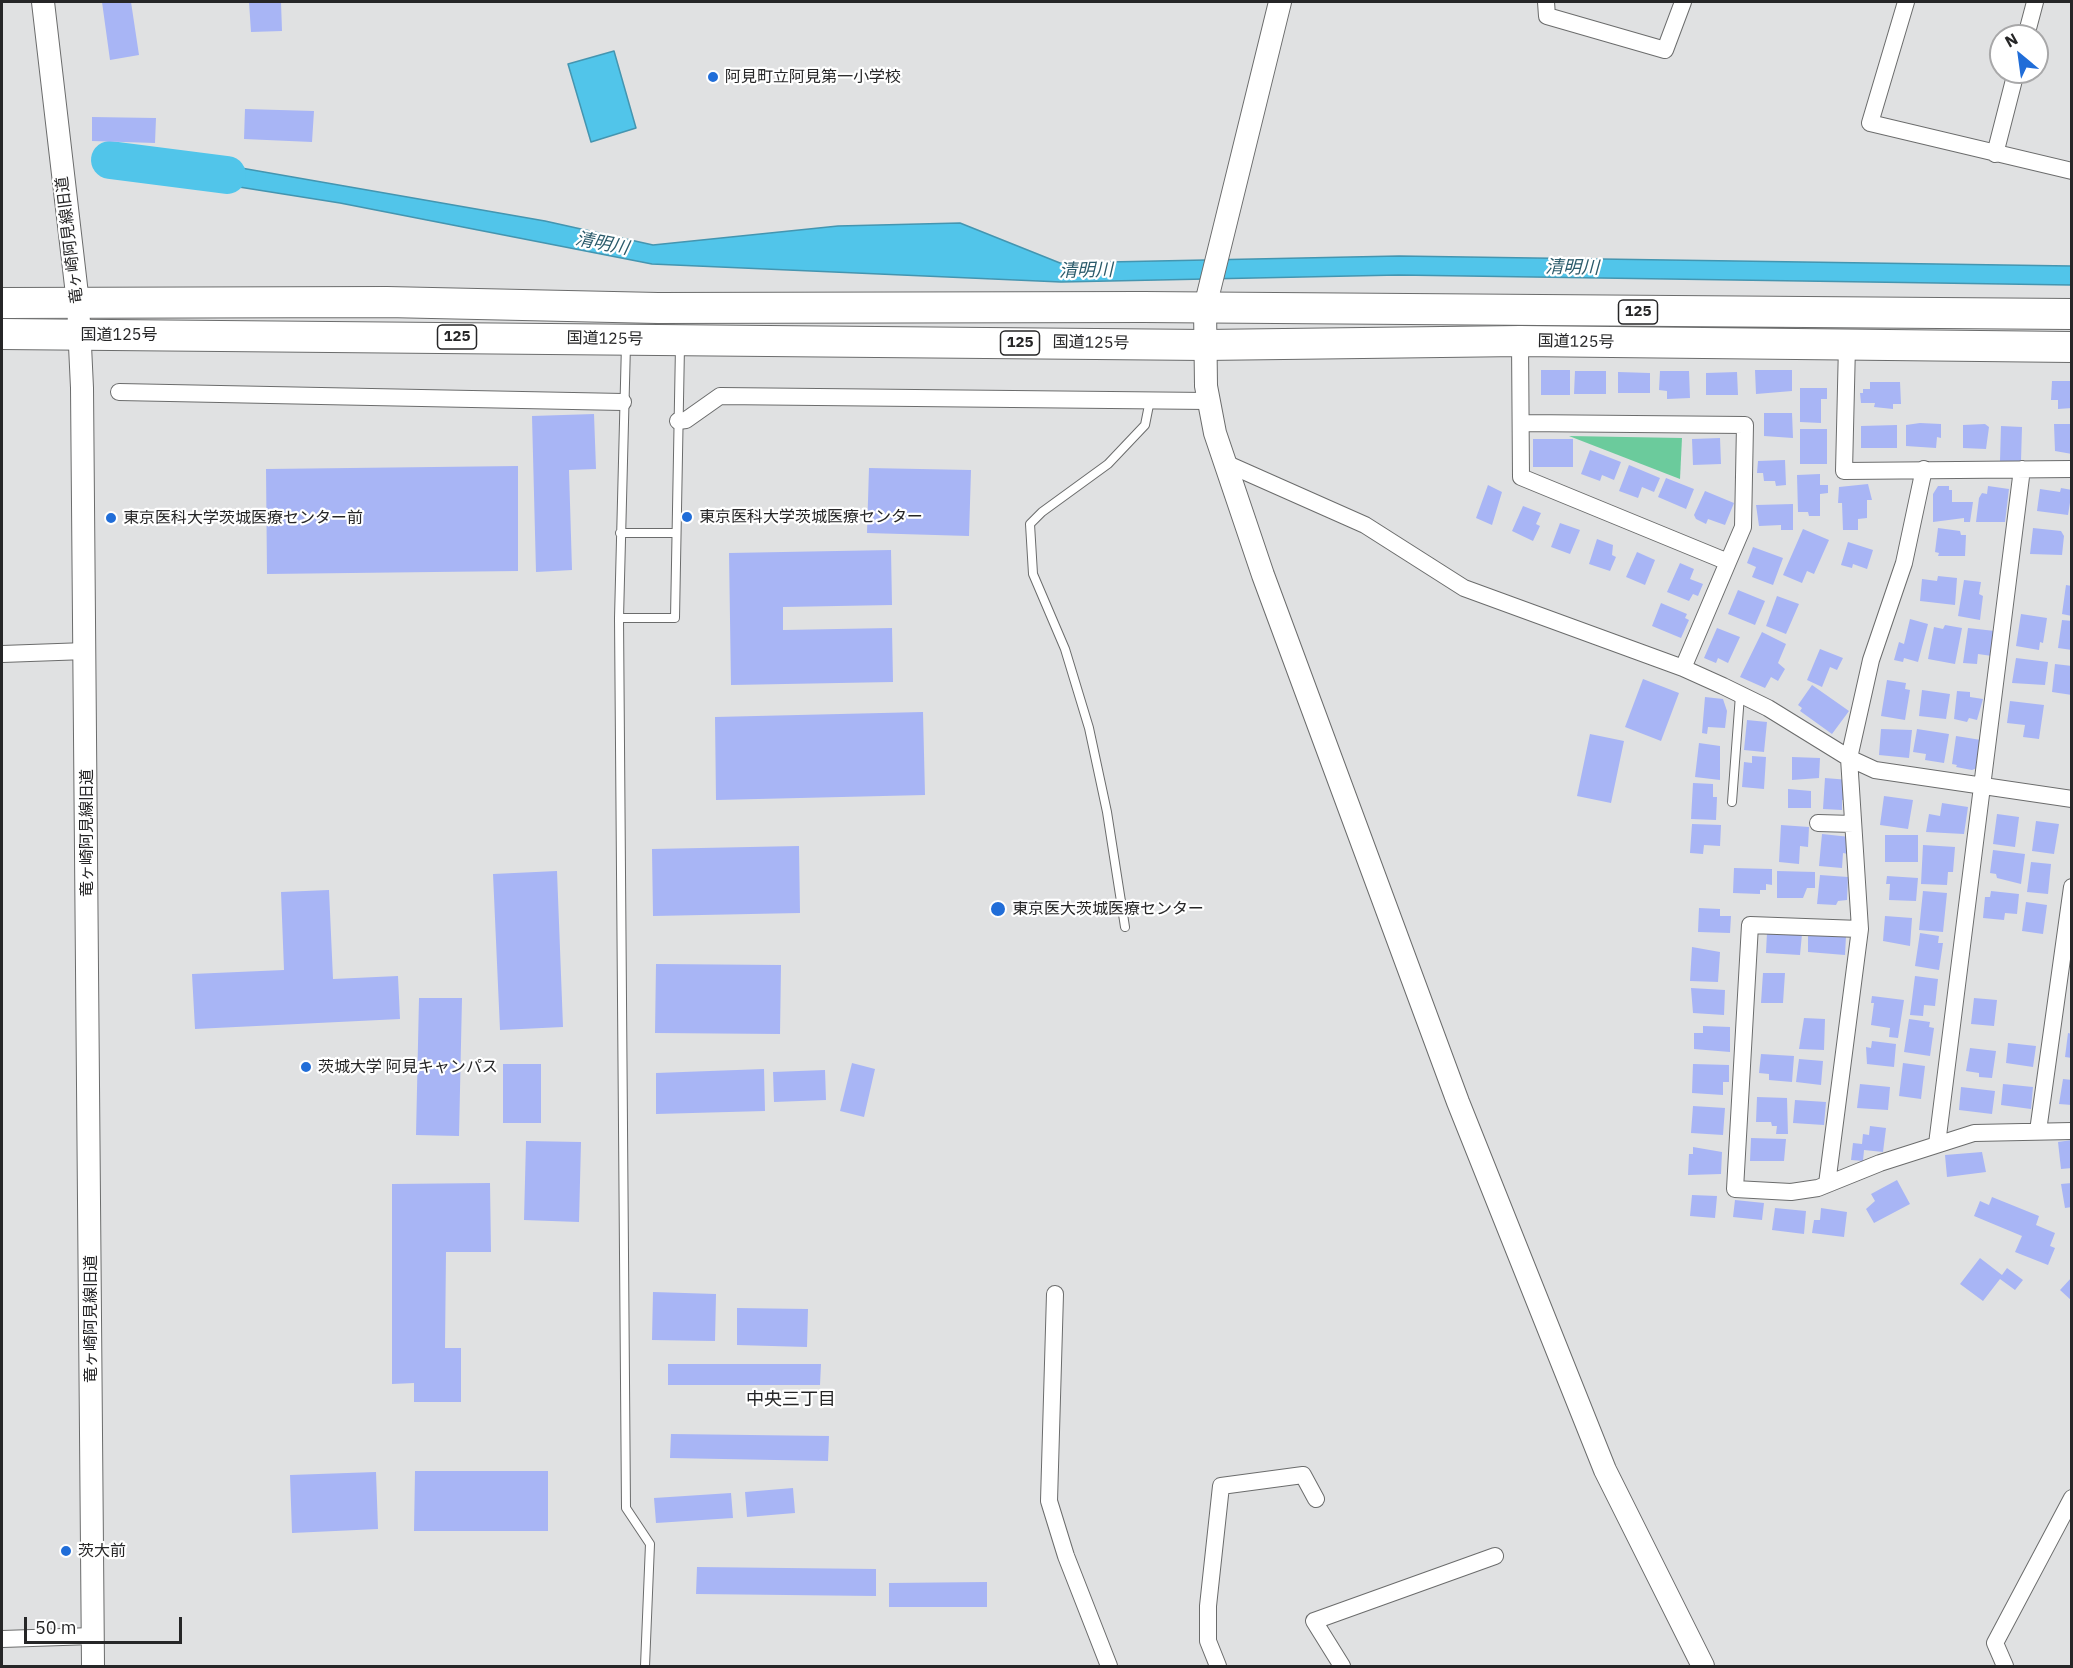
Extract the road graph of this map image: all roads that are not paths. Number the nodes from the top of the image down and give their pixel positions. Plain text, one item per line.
1 (43, 2) edge
2 (1280, 2) edge
3 (1546, 2) edge
4 (1683, 2) edge
5 (1906, 2) edge
6 (2035, 2) edge
7 (2029, 24) edge
8 (2013, 84) edge
9 (1995, 154) junction
10 (2072, 171) edge
11 (2, 303) edge
12 (78, 303) junction
13 (1205, 308) junction
14 (2072, 315) edge
15 (2, 334) edge
16 (79, 334) junction
17 (631, 336) junction
18 (677, 336) junction
19 (1520, 341) junction
20 (1205, 345) junction
21 (1847, 345) junction
22 (2072, 347) edge
23 (118, 392) dead end
24 (1150, 400) junction
25 (1208, 401) junction
26 (623, 402) junction
27 (678, 421) junction
28 (1522, 423) junction
29 (1223, 462) junction
30 (1924, 469) junction
31 (2022, 469) junction
32 (2072, 469) edge
33 (620, 532) junction
34 (676, 532) junction
35 (1728, 562) junction
36 (618, 618) junction
37 (86, 651) junction
38 (2, 654) edge
39 (1683, 668) junction
40 (1740, 695) junction
41 (1849, 758) junction
42 (1983, 786) junction
43 (2072, 798) edge
44 (1732, 802) dead end
45 (1818, 824) dead end
46 (1853, 824) junction
47 (2072, 887) edge
48 (1125, 927) dead end
49 (1860, 929) junction
50 (2038, 1131) junction
51 (2072, 1131) edge
52 (1937, 1144) junction
53 (1827, 1184) junction
54 (1054, 1294) dead end
55 (2072, 1498) edge
56 (1316, 1499) dead end
57 (1496, 1556) dead end
58 (93, 1636) junction
59 (2, 1640) edge
60 (93, 1666) edge
61 (645, 1666) edge
62 (1108, 1666) edge
63 (1218, 1666) edge
64 (1342, 1666) edge
65 (1703, 1666) edge
66 (2005, 1666) edge

1 - 12 street, 竜ヶ崎阿見線旧道
2 - 13 street
3 - 4 street
5 - 9 street
6 - 7 street
8 - 9 street
9 - 10 street
11 - 12 highway, 国道125号 / 125
12 - 13 highway, 国道125号 / 125
12 - 16 street, 竜ヶ崎阿見線旧道
13 - 14 highway, 国道125号 / 125
13 - 20 street
15 - 16 highway, 国道125号 / 125
16 - 17 highway, 国道125号 / 125
16 - 37 street, 竜ヶ崎阿見線旧道
17 - 18 highway, 国道125号 / 125
17 - 26 lane
18 - 20 highway, 国道125号 / 125
18 - 27 lane
19 - 20 highway, 国道125号 / 125
19 - 21 highway, 国道125号 / 125
19 - 28 street
20 - 25 street
21 - 22 highway, 国道125号 / 125
21 - 30 street
23 - 26 street
24 - 25 street
24 - 27 street
24 - 48 lane
25 - 29 street
26 - 33 lane
27 - 34 lane
28 - 35 street
28 - 35 street
29 - 39 street
29 - 65 street
30 - 31 street
30 - 41 street
31 - 32 street
31 - 42 street
33 - 34 lane
33 - 36 lane
34 - 36 lane
35 - 39 street
36 - 61 lane
37 - 38 street
37 - 58 street, 竜ヶ崎阿見線旧道
39 - 40 street
40 - 41 street
40 - 44 lane
41 - 42 street
41 - 46 street
42 - 43 street
42 - 52 street
45 - 46 street
46 - 49 street
47 - 50 street
49 - 53 street
49 - 53 street
50 - 51 street
50 - 52 street
52 - 53 street
54 - 62 street
55 - 66 street
56 - 63 street
57 - 64 street
58 - 59 street
58 - 60 street, 竜ヶ崎阿見線旧道

